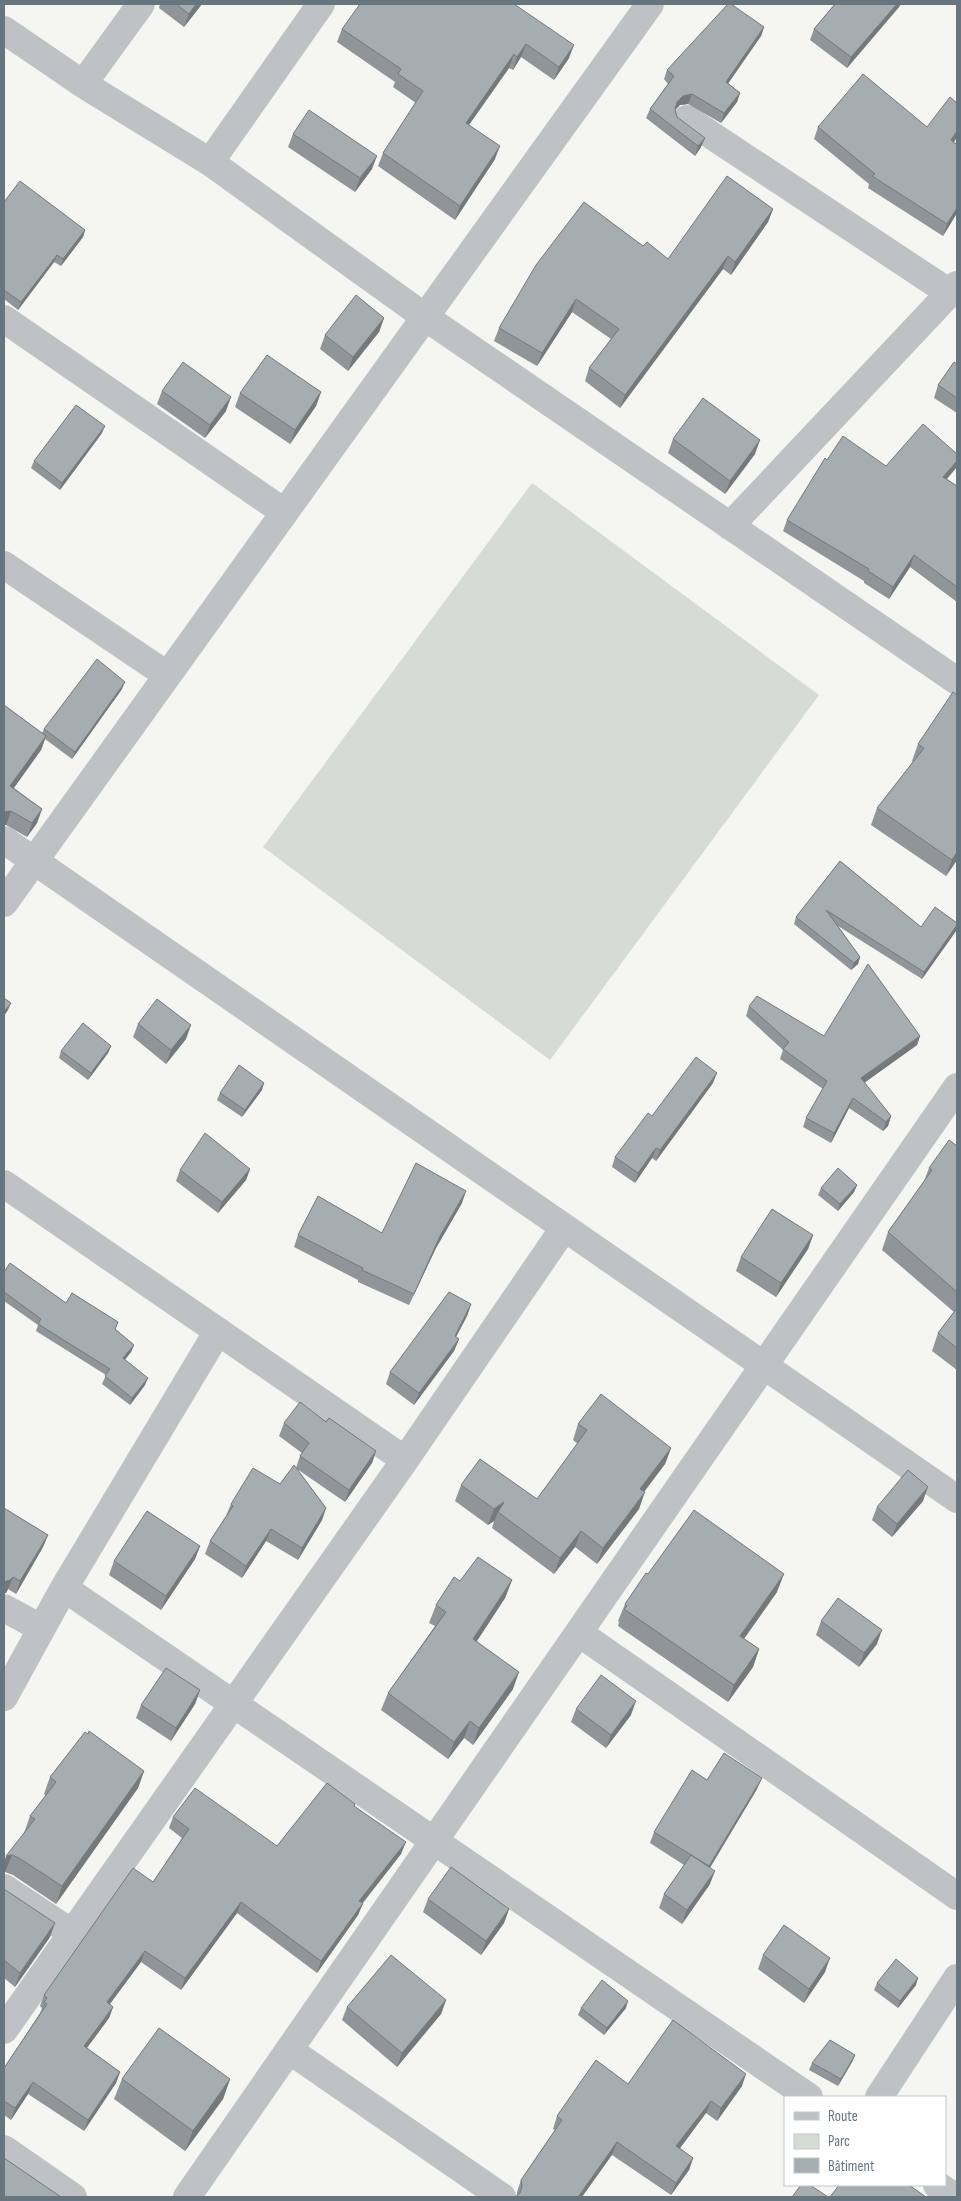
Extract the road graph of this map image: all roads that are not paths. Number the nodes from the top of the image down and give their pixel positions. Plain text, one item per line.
1 (141, 4) edge
2 (321, 4) edge
3 (650, 4) edge
4 (4, 30) edge
5 (83, 84) junction
6 (688, 119) dead end
7 (210, 162) junction
8 (954, 289) edge
9 (425, 317) junction
10 (4, 319) edge
11 (284, 512) junction
12 (730, 526) junction
13 (4, 565) edge
14 (952, 669) edge
15 (167, 675) junction
16 (4, 840) edge
17 (34, 861) junction
18 (4, 903) edge
19 (957, 1087) edge
20 (4, 1184) edge
21 (564, 1228) junction
22 (218, 1331) junction
23 (764, 1365) junction
24 (405, 1460) junction
25 (957, 1499) edge
26 (64, 1588) junction
27 (4, 1608) edge
28 (41, 1628) junction
29 (579, 1633) junction
30 (4, 1697) edge
31 (233, 1704) junction
32 (434, 1841) junction
33 (4, 1888) edge
34 (957, 1896) edge
35 (72, 1933) junction
36 (957, 1978) edge
37 (4, 2030) edge
38 (289, 2050) junction
39 (808, 2096) edge
40 (880, 2096) edge
41 (4, 2149) edge
42 (938, 2186) edge
43 (73, 2197) edge
44 (187, 2197) edge
45 (502, 2197) edge
46 (955, 2197) edge

1 - 5 street
2 - 7 street
3 - 9 street
4 - 5 street
5 - 7 street
6 - 8 street
7 - 9 street
8 - 12 street
9 - 11 street
9 - 12 street
10 - 11 street
11 - 15 street
12 - 14 street
13 - 15 street
15 - 17 street
16 - 17 street
17 - 18 street
17 - 21 street
19 - 23 street
20 - 22 street
21 - 23 street
21 - 24 street
22 - 24 street
22 - 26 street
23 - 25 street
23 - 29 street
24 - 31 street
26 - 28 street
26 - 31 street
27 - 28 street
28 - 30 street
29 - 32 street
29 - 34 street
31 - 32 street
31 - 35 street
32 - 38 street
32 - 39 street
33 - 35 street
35 - 37 street
36 - 40 street
38 - 44 street
38 - 45 street
41 - 43 street
42 - 46 street

